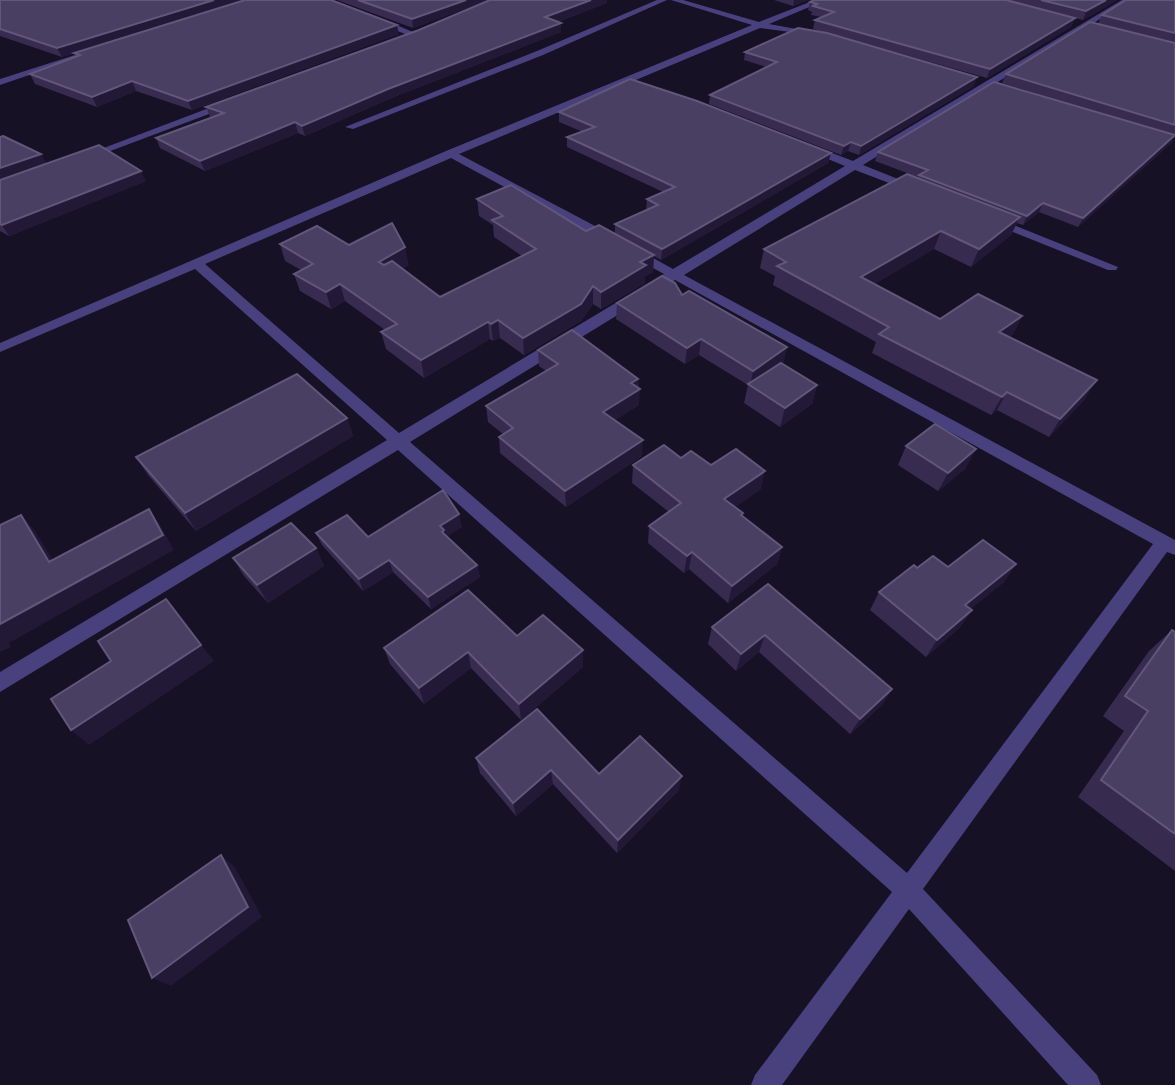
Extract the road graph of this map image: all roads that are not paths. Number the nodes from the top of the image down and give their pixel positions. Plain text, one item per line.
1 (663, 0) edge
2 (675, 0) edge
3 (822, 0) edge
4 (1127, 0) edge
5 (366, 16) edge
6 (759, 25) junction
7 (429, 30) edge
8 (416, 35) junction
9 (827, 36) edge
10 (404, 39) edge
11 (83, 56) edge
12 (9, 71) dead end
13 (19, 76) junction
14 (627, 78) junction
15 (0, 82) edge
16 (640, 82) edge
17 (245, 98) edge
18 (350, 127) dead end
19 (804, 146) edge
20 (450, 153) junction
21 (78, 160) edge
22 (854, 165) junction
23 (931, 196) edge
24 (983, 216) edge
25 (195, 262) junction
26 (1112, 267) dead end
27 (675, 274) junction
28 (0, 348) edge
29 (398, 441) junction
30 (1169, 545) edge
31 (0, 683) edge
32 (908, 890) junction
33 (765, 1085) edge
34 (1087, 1085) edge

1 - 18 street
2 - 6 street
3 - 6 street
4 - 22 street
5 - 8 street
6 - 9 street
6 - 14 street
7 - 8 street
8 - 10 street
11 - 13 street
12 - 13 street
13 - 15 street
14 - 16 street
14 - 20 street
17 - 21 street
19 - 22 street
20 - 25 street
20 - 27 street
22 - 23 street
22 - 27 street
24 - 26 street
25 - 28 street
25 - 29 street
27 - 29 street
27 - 30 street
29 - 31 street
29 - 32 street
30 - 32 street
32 - 33 street
32 - 34 street

